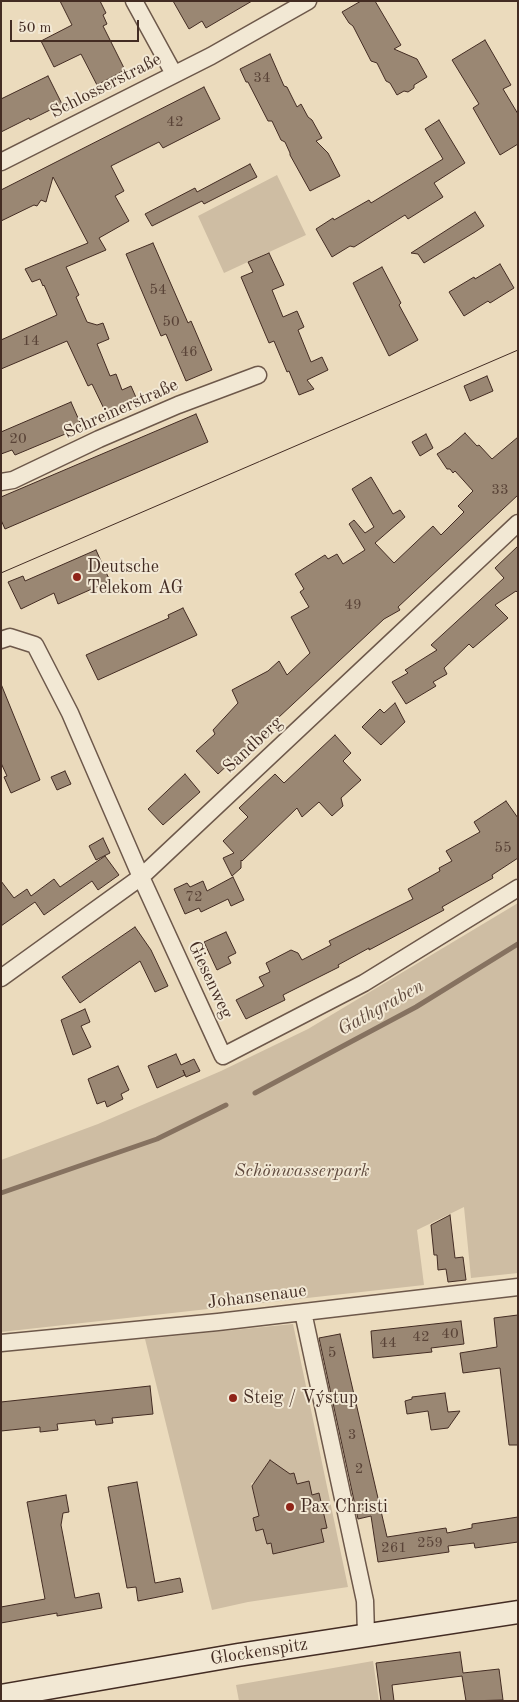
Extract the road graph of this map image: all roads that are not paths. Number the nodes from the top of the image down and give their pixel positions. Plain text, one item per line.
1 (134, 1) edge
2 (308, 1) edge
3 (174, 74) junction
4 (1, 162) edge
5 (258, 375) dead end
6 (1, 482) edge
7 (518, 523) edge
8 (1, 640) edge
9 (141, 877) junction
10 (518, 888) edge
11 (1, 978) edge
12 (518, 1287) edge
13 (302, 1312) junction
14 (1, 1343) edge
15 (518, 1612) edge
16 (366, 1634) junction
17 (1, 1696) edge

1 - 3 street
2 - 3 street, Schlosserstraße
3 - 4 street, Schlosserstraße
5 - 6 street, Schreinerstraße
7 - 9 street, Sandberg
8 - 9 street, Giesenweg
9 - 10 street, Giesenweg
9 - 11 street, Sandberg
12 - 13 street, Johansenaue
13 - 14 street, Johansenaue
13 - 16 street
15 - 16 main road, Glockenspitz
16 - 17 main road, Glockenspitz

